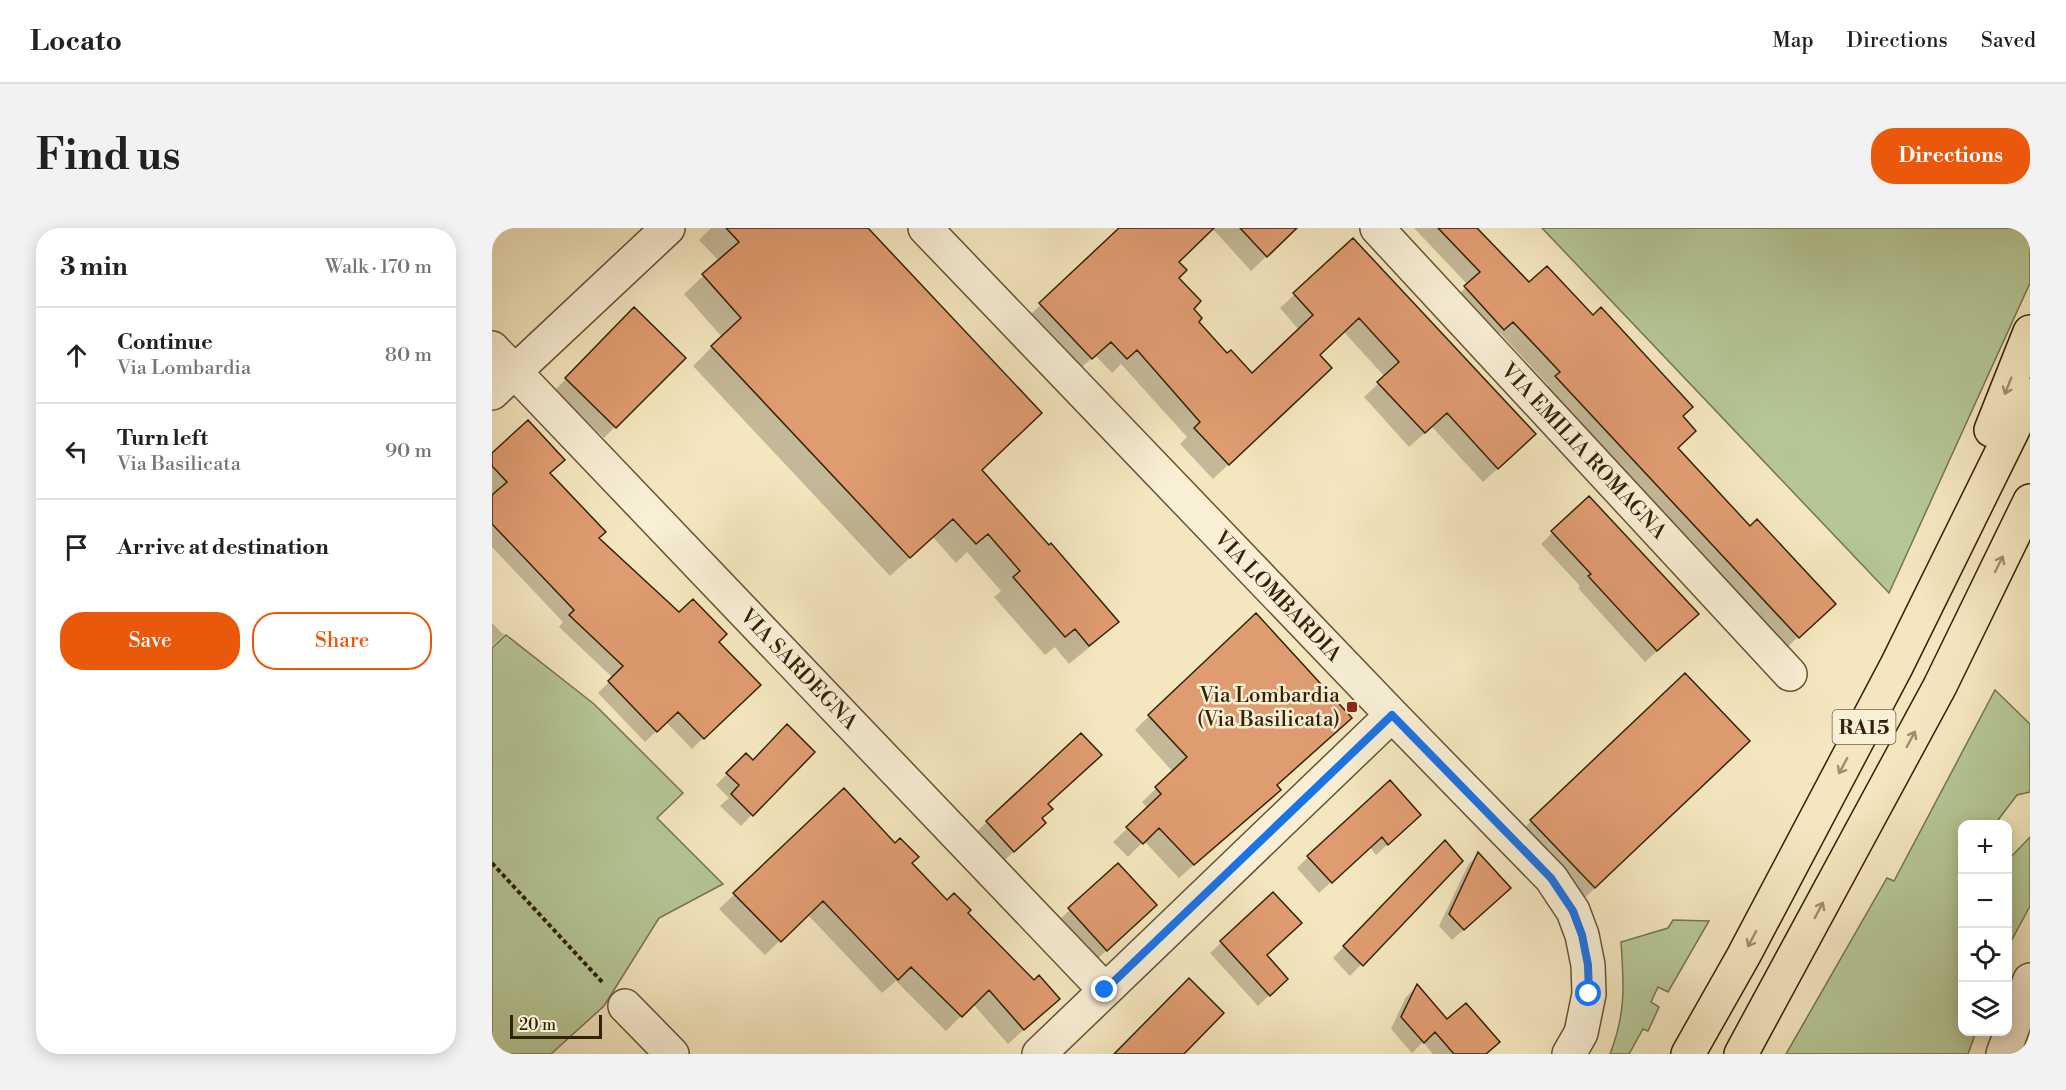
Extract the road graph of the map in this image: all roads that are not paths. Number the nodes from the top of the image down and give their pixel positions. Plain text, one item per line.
1 (668, 228) edge
2 (925, 228) edge
3 (1377, 228) edge
4 (2030, 332) edge
5 (492, 348) edge
6 (503, 382) edge
7 (2030, 395) edge
8 (2030, 501) edge
9 (1897, 665) junction
10 (1790, 674) dead end
11 (1392, 715) junction
12 (2030, 980) edge
13 (1105, 990) junction
14 (625, 1006) road end
15 (672, 1054) edge
16 (1039, 1054) edge
17 (1569, 1054) edge
18 (1688, 1054) edge
19 (1741, 1054) edge
20 (2003, 1054) edge

1 - 6 street
2 - 11 street, VIA LOMBARDIA
3 - 10 street, VIA EMILIA ROMAGNA
4 -> 9 highway
5 - 6 street, VIA SARDEGNA
6 - 13 street, VIA SARDEGNA
7 - 9 highway, RA15
19 -> 8 highway, RA15
9 -> 18 highway, RA15
11 - 13 street
11 - 17 street, VIA LOMBARDIA
12 - 20 street
13 - 16 street
14 - 15 street

